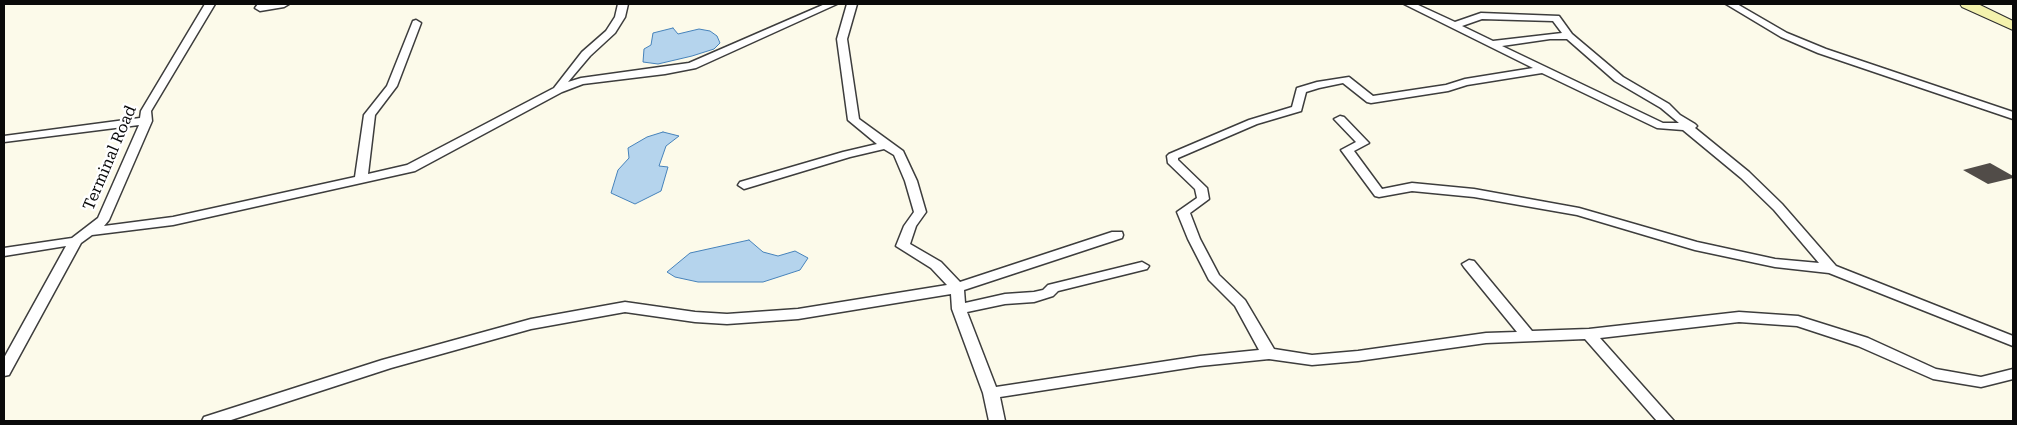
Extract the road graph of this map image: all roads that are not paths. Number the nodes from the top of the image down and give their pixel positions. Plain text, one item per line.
1 (211, 4) edge
2 (262, 4) edge
3 (284, 4) edge
4 (623, 4) edge
5 (832, 4) edge
6 (852, 4) edge
7 (1409, 4) edge
8 (1731, 4) edge
9 (1967, 4) edge
10 (416, 23) dead end
11 (1454, 26) junction
12 (2013, 26) edge
13 (1570, 36) junction
14 (1492, 44) junction
15 (1546, 69) junction
16 (558, 90) junction
17 (2013, 116) edge
18 (1340, 119) dead end
19 (146, 121) junction
20 (1696, 134) junction
21 (4, 139) edge
22 (886, 145) junction
23 (361, 179) junction
24 (744, 185) dead end
25 (91, 231) junction
26 (1117, 235) dead end
27 (76, 241) junction
28 (4, 252) edge
29 (1469, 264) dead end
30 (1142, 266) dead end
31 (1831, 269) junction
32 (957, 288) junction
33 (959, 309) junction
34 (1590, 334) junction
35 (1529, 337) junction
36 (2013, 341) edge
37 (1269, 354) junction
38 (4, 371) edge
39 (2013, 374) edge
40 (990, 393) junction
41 (252, 414) edge
42 (210, 421) edge
43 (997, 421) edge
44 (1666, 421) edge

1 - 19 street, Terminal Road
2 - 3 street
4 - 16 street
5 - 16 street
6 - 22 street
7 - 11 street
8 - 17 street
9 - 12 street
10 - 23 street
11 - 13 street
11 - 14 street
13 - 14 street
13 - 20 street
14 - 15 street
15 - 20 street
15 - 37 street
16 - 23 street
18 - 31 street
19 - 21 street
19 - 25 street, Terminal Road
20 - 31 street
22 - 24 street
22 - 32 street
23 - 25 street
25 - 27 street, Terminal Road
26 - 32 street
27 - 28 street
27 - 38 street, Terminal Road
29 - 35 street
30 - 33 street
31 - 36 street
32 - 33 street
32 - 41 street
33 - 40 street
34 - 35 street
34 - 39 street
34 - 44 street
35 - 37 street
37 - 40 street
40 - 43 street
41 - 42 street

